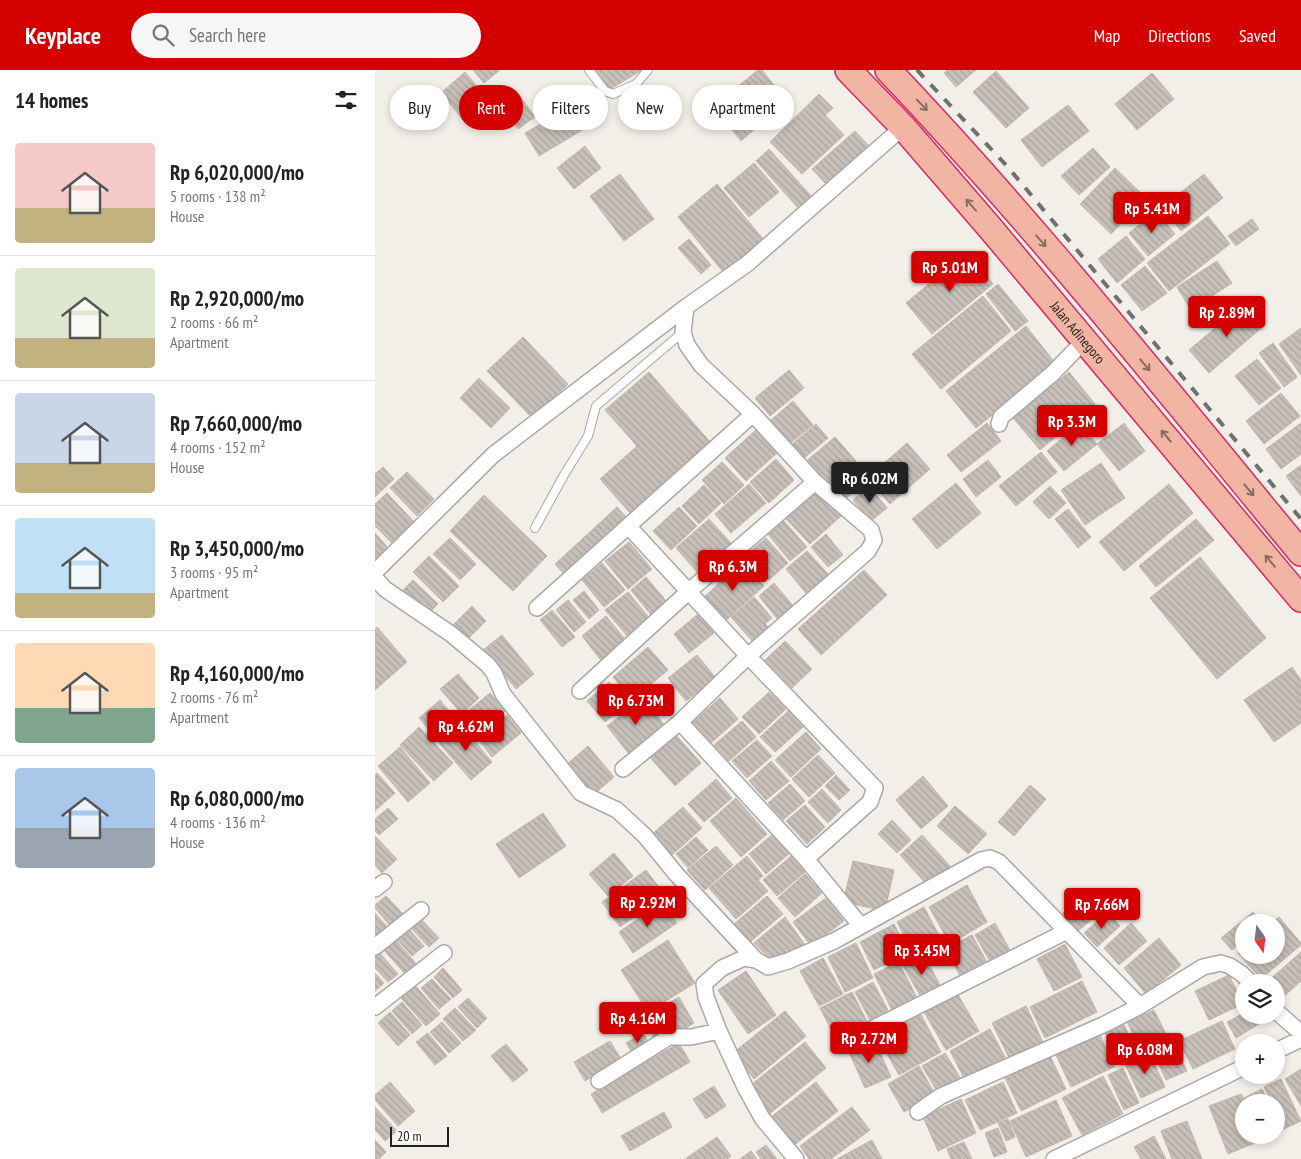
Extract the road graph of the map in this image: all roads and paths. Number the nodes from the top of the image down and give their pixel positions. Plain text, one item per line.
1 (589, 70) edge
2 (647, 70) edge
3 (849, 70) edge
4 (888, 70) edge
5 (903, 127) junction
6 (1015, 211) junction
7 (991, 228) junction
8 (1061, 264) junction
9 (1037, 283) junction
10 (686, 306) junction
11 (683, 332) junction
12 (1085, 340) junction
13 (753, 414) junction
14 (999, 424) dead end
15 (815, 482) junction
16 (629, 527) junction
17 (535, 528) dead end
18 (1301, 553) edge
19 (375, 572) edge
20 (378, 588) edge
21 (688, 592) junction
22 (1301, 598) edge
23 (537, 608) dead end
24 (748, 656) junction
25 (580, 691) dead end
26 (680, 722) junction
27 (623, 769) dead end
28 (806, 858) junction
29 (421, 910) dead end
30 (861, 926) junction
31 (1067, 931) junction
32 (375, 947) edge
33 (444, 953) dead end
34 (756, 960) junction
35 (1242, 974) edge
36 (1140, 1006) junction
37 (375, 1008) edge
38 (1285, 1019) edge
39 (719, 1031) junction
40 (1301, 1033) edge
41 (859, 1035) dead end
42 (1301, 1039) edge
43 (1285, 1047) edge
44 (1235, 1071) edge
45 (599, 1081) dead end
46 (918, 1112) dead end
47 (796, 1159) edge
48 (1054, 1159) edge

1 - 2 lane
3 - 5 highway, Jalan Adinegoro
4 -> 6 highway
7 -> 5 highway, Jalan Adinegoro
5 - 10 street
6 - 7 highway
6 -> 8 highway
7 - 9 highway, Jalan Adinegoro
8 - 9 highway
8 -> 18 highway
9 - 12 highway, Jalan Adinegoro
10 - 11 street
10 - 19 street
11 - 13 street
11 - 17 lane
12 - 14 street
22 -> 12 highway, Jalan Adinegoro
13 - 15 street
13 - 16 street
15 - 21 street
15 - 24 street
16 - 21 street
16 - 23 street
20 - 34 street
21 - 24 street
21 - 25 street
24 - 26 street
24 - 28 street
26 - 27 street
26 - 28 street
28 - 30 street
29 - 32 street
30 - 31 street
30 - 34 street
31 - 36 street
31 - 41 street
33 - 37 street
34 - 39 street
35 - 36 street
36 - 46 street
38 - 40 street
39 - 45 street
39 - 47 street
42 - 43 street
44 - 48 street

